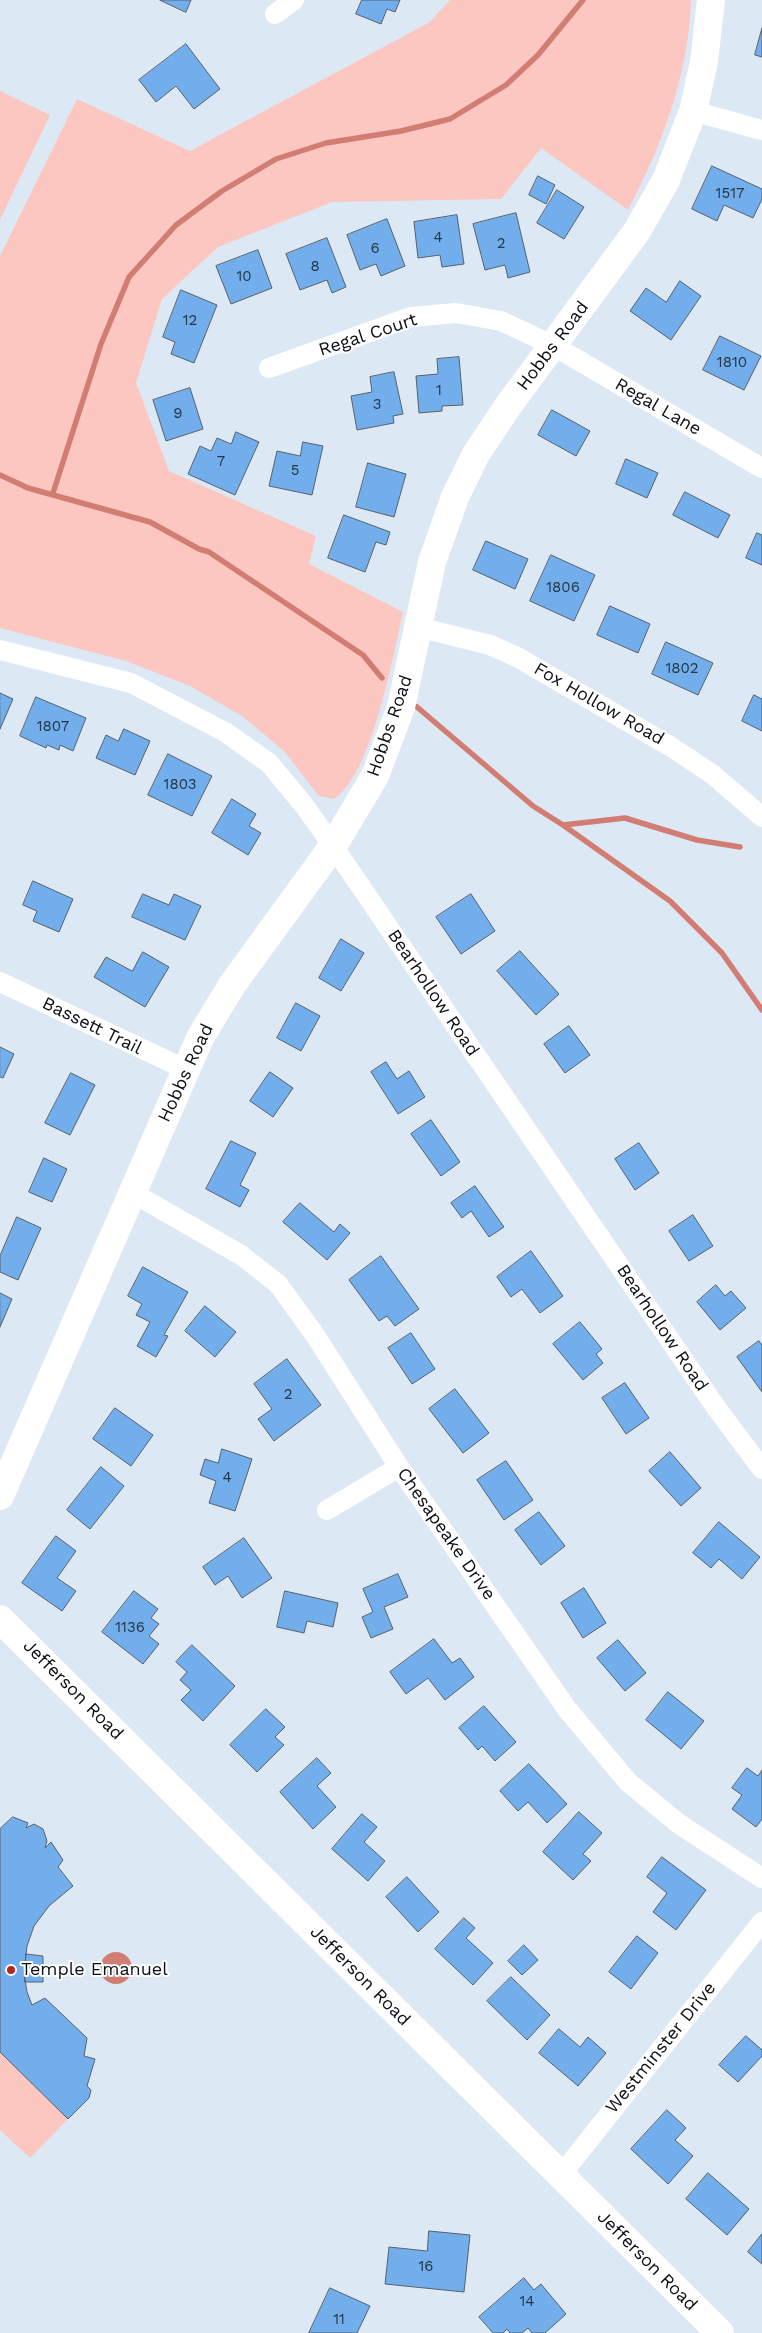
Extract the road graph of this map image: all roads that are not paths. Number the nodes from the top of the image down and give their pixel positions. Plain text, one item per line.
1 (294, 0) edge
2 (711, 0) edge
3 (276, 14) dead end
4 (693, 110) junction
5 (762, 130) edge
6 (554, 346) junction
7 (270, 368) dead end
8 (762, 468) edge
9 (418, 627) junction
10 (0, 650) edge
11 (760, 811) edge
12 (333, 846) junction
13 (0, 982) edge
14 (185, 1069) junction
15 (133, 1193) junction
16 (399, 1467) junction
17 (762, 1469) edge
18 (0, 1496) edge
19 (327, 1510) dead end
20 (0, 1619) edge
21 (762, 1878) edge
22 (762, 1922) edge
23 (561, 2175) junction
24 (720, 2333) edge

1 - 3 street
2 - 4 street, Hobbs Road
4 - 5 street
4 - 6 street, Hobbs Road
6 - 7 street, Regal Court
6 - 8 street, Regal Lane
6 - 9 street, Hobbs Road
9 - 11 street, Fox Hollow Road
9 - 12 street, Hobbs Road
10 - 12 street, Bearhollow Road
12 - 14 street, Hobbs Road
12 - 17 street, Bearhollow Road
13 - 14 street, Bassett Trail
14 - 15 street, Hobbs Road
15 - 16 street, Chesapeake Drive
15 - 18 street, Hobbs Road
16 - 19 street
16 - 21 street, Chesapeake Drive
20 - 23 street, Jefferson Road
22 - 23 street, Westminster Drive
23 - 24 street, Jefferson Road

